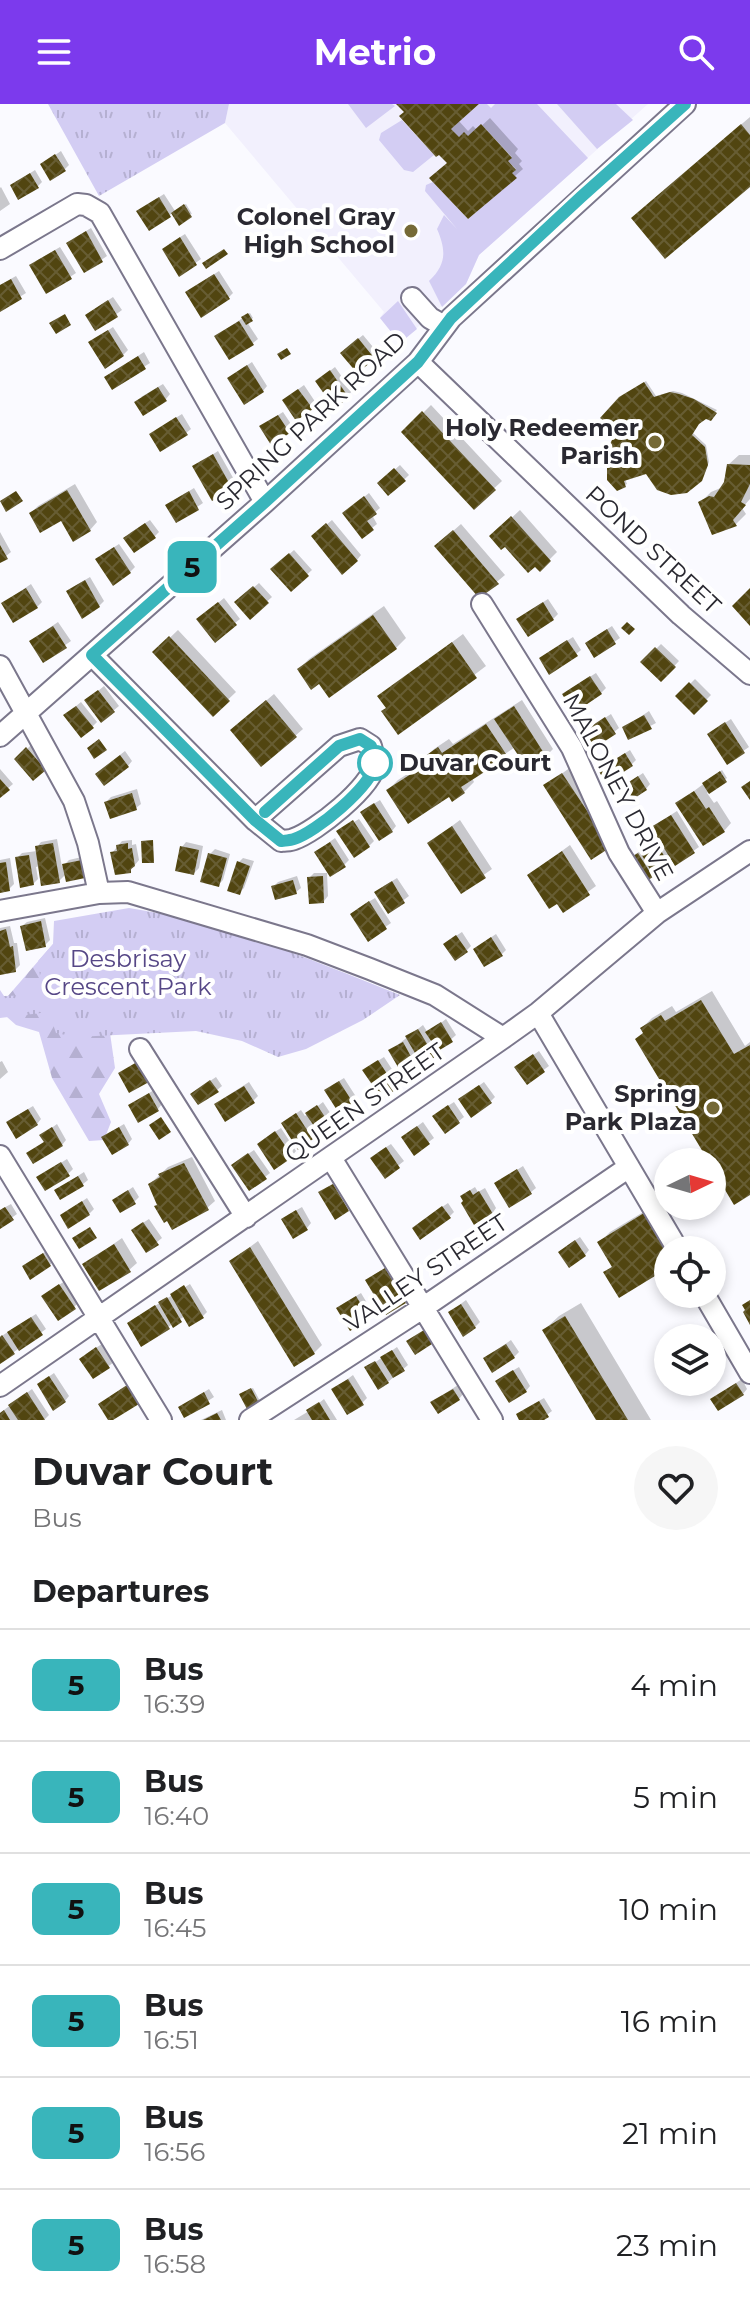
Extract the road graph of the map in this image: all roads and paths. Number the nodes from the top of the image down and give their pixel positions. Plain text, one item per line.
1 (685, 104) edge
2 (0, 249) edge
3 (412, 298) dead end
4 (444, 326) junction
5 (418, 362) junction
6 (265, 502) junction
7 (482, 604) dead end
8 (92, 655) junction
9 (0, 666) edge
10 (750, 674) edge
11 (26, 712) junction
12 (0, 736) edge
13 (255, 820) junction
14 (750, 851) edge
15 (99, 893) junction
16 (0, 911) edge
17 (657, 913) junction
18 (538, 1013) junction
19 (503, 1038) junction
20 (140, 1049) dead end
21 (0, 1156) edge
22 (331, 1158) junction
23 (629, 1167) junction
24 (246, 1217) junction
25 (670, 1236) edge
26 (424, 1307) junction
27 (712, 1308) edge
28 (98, 1316) junction
29 (750, 1373) edge
30 (0, 1386) edge
31 (161, 1420) edge
32 (250, 1420) edge
33 (492, 1420) edge

1 - 4 street, SPRING PARK ROAD
2 - 6 street
3 - 4 street
4 - 5 street, SPRING PARK ROAD
5 - 6 street, SPRING PARK ROAD
5 - 10 street, POND STREET
6 - 8 street, SPRING PARK ROAD
7 - 17 street, MALONEY DRIVE
8 - 11 street, SPRING PARK ROAD
8 - 13 street
9 - 11 street
11 - 12 street, SPRING PARK ROAD
11 - 15 street
13 - 13 street
14 - 17 street, QUEEN STREET
15 - 16 street
15 - 19 street
17 - 18 street, QUEEN STREET
18 - 19 street, QUEEN STREET
18 - 23 street
19 - 22 street, QUEEN STREET
20 - 24 street
21 - 28 street
22 - 24 street, QUEEN STREET
22 - 26 street
23 - 25 street
23 - 26 street, VALLEY STREET
24 - 28 street, QUEEN STREET
26 - 32 street, VALLEY STREET
26 - 33 street
27 - 29 street
28 - 30 street, QUEEN STREET
28 - 31 street

